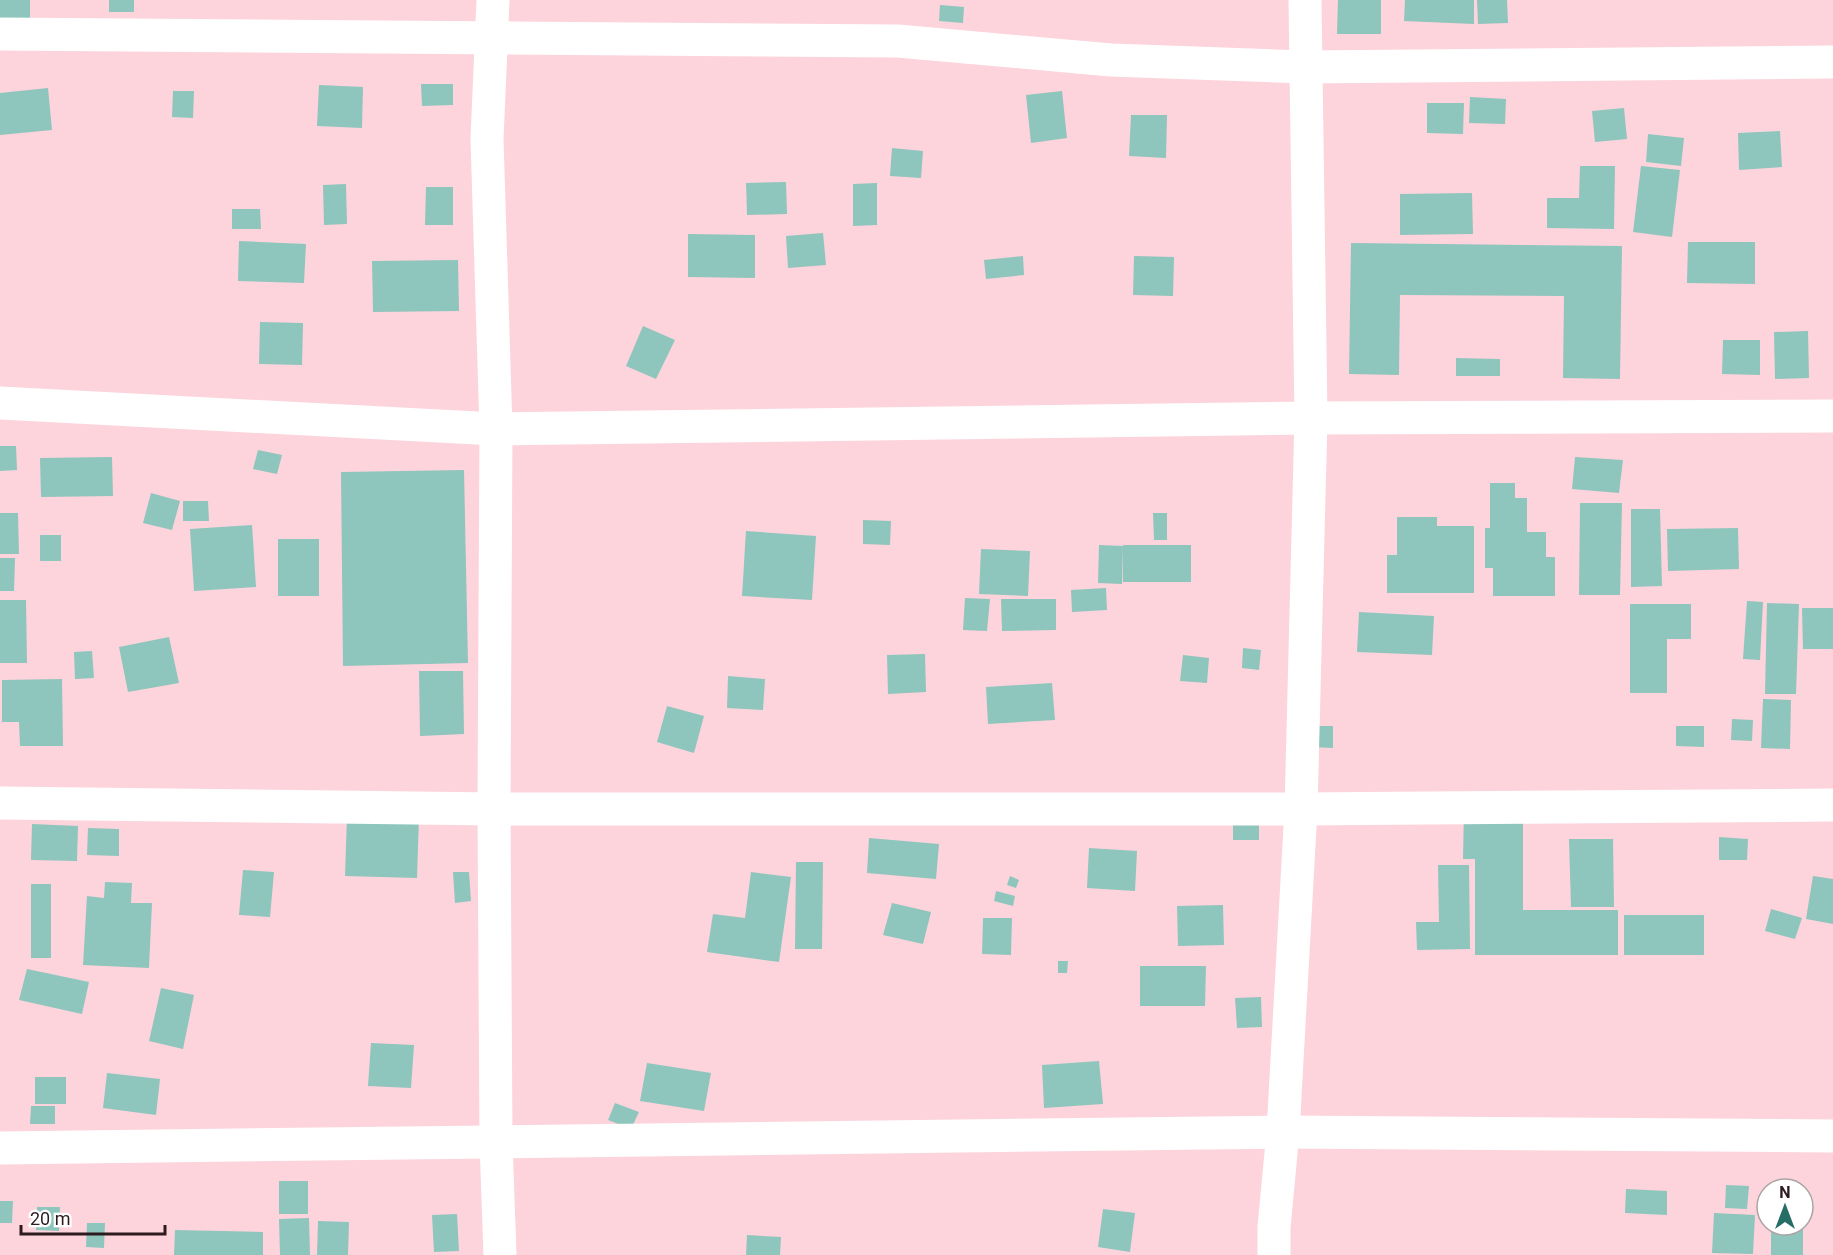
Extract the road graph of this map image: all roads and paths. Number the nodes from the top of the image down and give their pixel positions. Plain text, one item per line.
1 (493, 0) edge
2 (1305, 0) edge
3 (0, 34) edge
4 (492, 36) junction
5 (1833, 62) edge
6 (1305, 67) junction
7 (0, 403) edge
8 (1833, 416) edge
9 (1311, 418) junction
10 (496, 429) junction
11 (0, 803) edge
12 (1833, 805) edge
13 (494, 808) junction
14 (1301, 808) junction
15 (1283, 1132) junction
16 (1833, 1136) edge
17 (496, 1142) junction
18 (0, 1148) edge
19 (500, 1255) edge
20 (1274, 1255) edge

1 - 4 street
2 - 6 street
3 - 4 street
4 - 6 street
4 - 10 street
5 - 6 street
6 - 9 street
7 - 10 street
8 - 9 street
9 - 10 street
9 - 14 street
10 - 13 street
11 - 13 street
12 - 14 street
13 - 14 street
13 - 17 street
14 - 15 street
15 - 16 street
15 - 17 street
15 - 20 street
17 - 18 street
17 - 19 street

